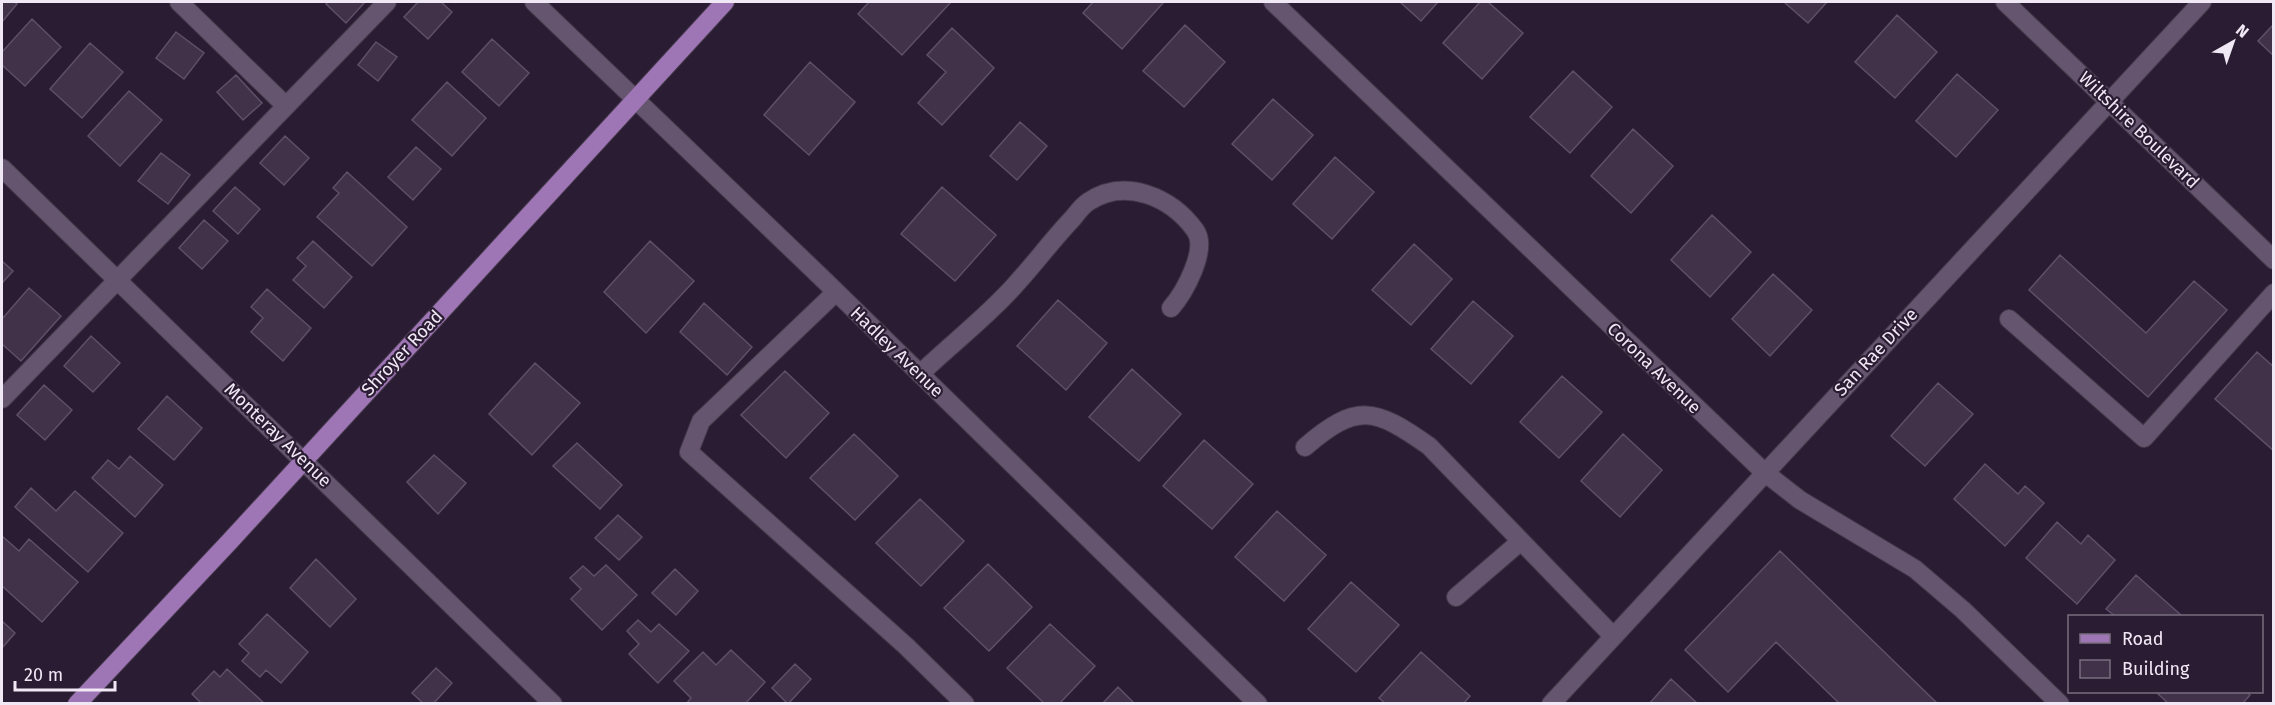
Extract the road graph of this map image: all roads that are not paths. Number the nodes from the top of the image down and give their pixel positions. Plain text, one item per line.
1 (179, 2) edge
2 (387, 2) edge
3 (534, 2) edge
4 (725, 2) edge
5 (1273, 2) edge
6 (2005, 2) edge
7 (2202, 2) edge
8 (634, 100) junction
9 (2110, 102) junction
10 (286, 106) junction
11 (2, 168) edge
12 (2274, 260) edge
13 (118, 280) junction
14 (836, 292) junction
15 (2274, 293) edge
16 (1172, 308) dead end
17 (2009, 319) dead end
18 (920, 374) junction
19 (2, 399) edge
20 (1305, 447) dead end
21 (304, 460) junction
22 (1764, 472) junction
23 (1521, 541) junction
24 (1456, 597) dead end
25 (1613, 636) junction
26 (77, 704) edge
27 (552, 704) edge
28 (965, 704) edge
29 (1258, 704) edge
30 (1551, 704) edge
31 (2060, 704) edge

1 - 10 street
2 - 10 street
3 - 8 street, Hadley Avenue
4 - 8 main road, Shroyer Road
5 - 22 street, Corona Avenue
6 - 9 street, Wiltshire Boulevard
7 - 9 street, San Rae Drive
8 - 14 street, Hadley Avenue
8 - 21 main road, Shroyer Road
9 - 12 street, Wiltshire Boulevard
9 - 22 street, San Rae Drive
10 - 13 street
11 - 13 street, Monteray Avenue
13 - 19 street
13 - 21 street, Monteray Avenue
14 - 18 street, Hadley Avenue
14 - 28 street
15 - 17 street
16 - 18 street
18 - 29 street, Hadley Avenue
20 - 23 street
21 - 26 main road, Shroyer Road
21 - 27 street, Monteray Avenue
22 - 25 street, San Rae Drive
22 - 31 street, Corona Avenue
23 - 24 street
23 - 25 street
25 - 30 street, San Rae Drive

